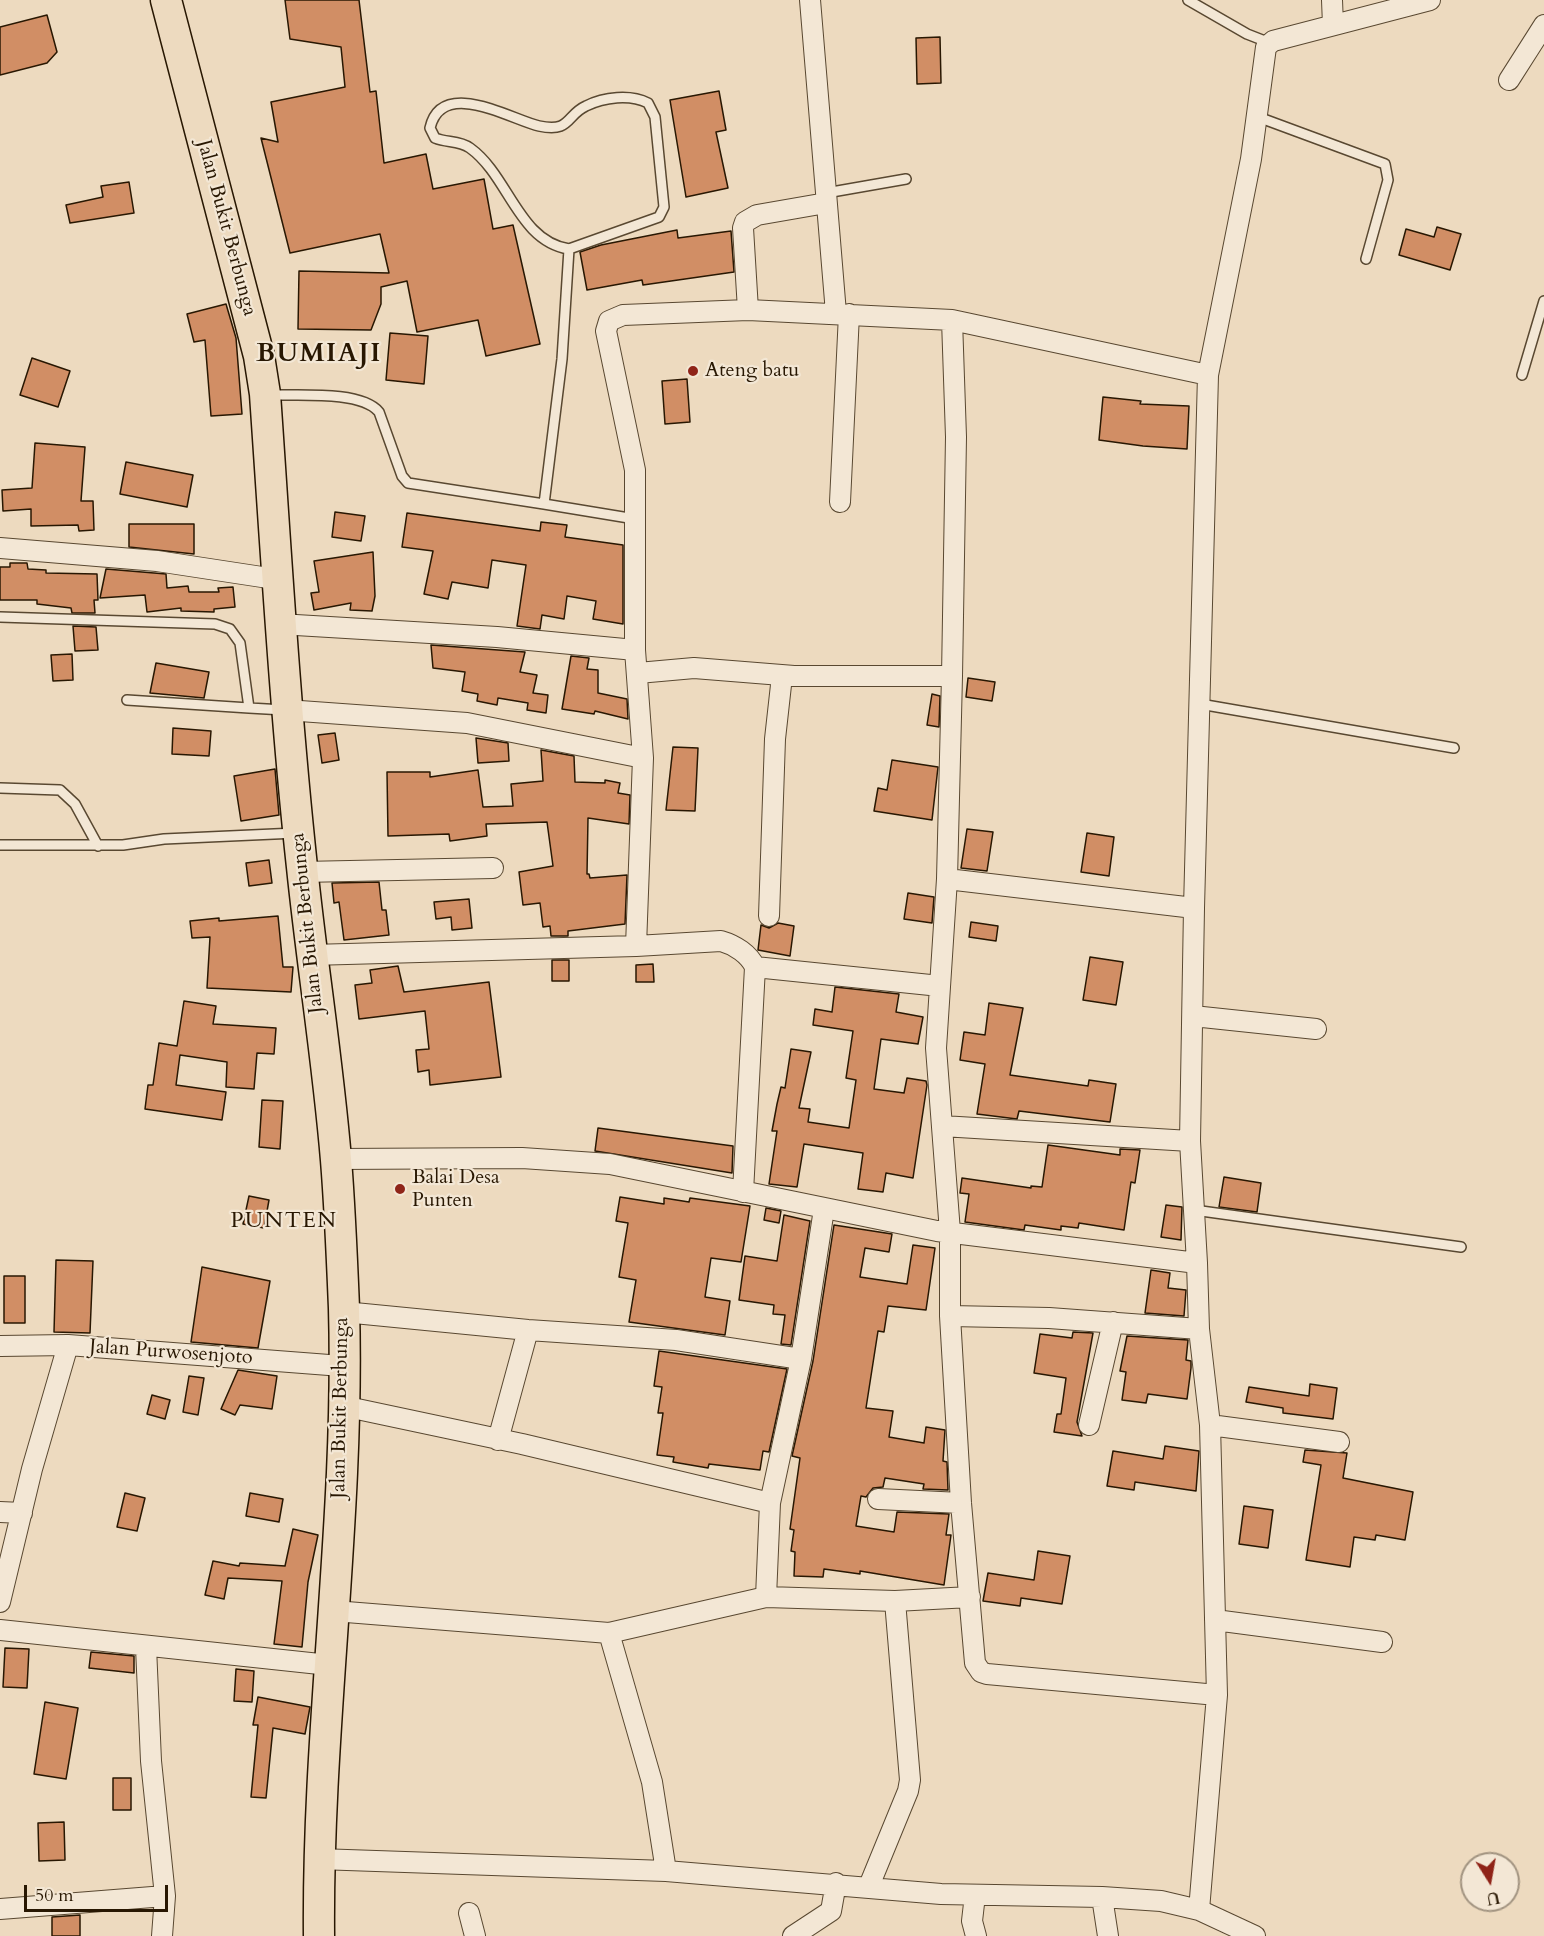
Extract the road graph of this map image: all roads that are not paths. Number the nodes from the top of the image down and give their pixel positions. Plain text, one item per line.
1 (166, 0) edge
2 (810, 0) edge
3 (1188, 0) edge
4 (1332, 0) edge
5 (1430, 0) edge
6 (1333, 25) junction
7 (1544, 25) edge
8 (1270, 43) junction
9 (1509, 80) dead end
10 (1258, 117) junction
11 (906, 179) dead end
12 (826, 198) junction
13 (568, 249) junction
14 (1366, 259) dead end
15 (1544, 301) edge
16 (748, 310) junction
17 (843, 313) junction
18 (952, 320) junction
19 (1208, 375) junction
20 (1522, 375) dead end
21 (265, 394) junction
22 (840, 502) dead end
23 (544, 504) junction
24 (635, 519) junction
25 (0, 548) edge
26 (276, 579) junction
27 (0, 617) edge
28 (279, 624) junction
29 (635, 650) junction
30 (638, 673) junction
31 (782, 676) junction
32 (952, 676) junction
33 (127, 700) dead end
34 (1200, 704) junction
35 (249, 708) junction
36 (286, 710) junction
37 (1454, 748) dead end
38 (643, 758) junction
39 (0, 788) edge
40 (298, 832) junction
41 (0, 845) edge
42 (98, 846) junction
43 (493, 868) dead end
44 (302, 872) junction
45 (947, 879) junction
46 (1194, 908) junction
47 (769, 916) dead end
48 (636, 946) junction
49 (311, 955) junction
50 (755, 967) junction
51 (940, 986) junction
52 (1193, 1017) junction
53 (1316, 1029) dead end
54 (942, 1126) junction
55 (1190, 1141) junction
56 (336, 1159) junction
57 (743, 1192) junction
58 (824, 1209) junction
59 (1194, 1210) junction
60 (950, 1232) junction
61 (1461, 1247) dead end
62 (1197, 1263) junction
63 (344, 1312) junction
64 (950, 1316) junction
65 (1113, 1322) junction
66 (1198, 1329) junction
67 (528, 1330) junction
68 (68, 1345) junction
69 (0, 1346) edge
70 (801, 1359) junction
71 (342, 1366) junction
72 (344, 1406) junction
73 (1089, 1425) dead end
74 (1210, 1425) junction
75 (498, 1440) junction
76 (1339, 1442) dead end
77 (878, 1499) dead end
78 (770, 1503) junction
79 (961, 1503) junction
80 (0, 1512) edge
81 (22, 1514) junction
82 (766, 1597) junction
83 (970, 1597) junction
84 (895, 1601) junction
85 (0, 1602) edge
86 (334, 1611) junction
87 (1215, 1620) junction
88 (0, 1630) edge
89 (609, 1633) junction
90 (1382, 1642) dead end
91 (146, 1647) junction
92 (329, 1665) junction
93 (1217, 1695) junction
94 (318, 1859) junction
95 (666, 1871) junction
96 (836, 1883) junction
97 (869, 1886) junction
98 (973, 1894) junction
99 (165, 1896) junction
100 (1102, 1897) junction
101 (0, 1909) edge
102 (1199, 1910) junction
103 (469, 1913) dead end
104 (162, 1936) edge
105 (319, 1936) edge
106 (475, 1936) edge
107 (793, 1936) edge
108 (976, 1936) edge
109 (1108, 1936) edge
110 (1255, 1936) edge

1 - 21 main road, Jalan Bukit Berbunga
2 - 12 street
3 - 8 lane
4 - 6 street
5 - 6 street
6 - 8 street
7 - 9 street
8 - 10 street
10 - 14 lane
10 - 19 street
11 - 12 lane
12 - 16 street
12 - 17 street
13 - 13 lane
13 - 23 lane
15 - 20 lane
16 - 17 street
16 - 24 street
17 - 18 street
17 - 22 street
18 - 19 street
18 - 32 street
19 - 34 street
21 - 23 lane
21 - 26 main road, Jalan Bukit Berbunga
23 - 24 lane
24 - 29 street
25 - 26 street
26 - 28 main road, Jalan Bukit Berbunga
27 - 35 lane
28 - 29 street
28 - 36 main road, Jalan Bukit Berbunga
29 - 30 street
30 - 31 street
30 - 38 street
31 - 32 street
31 - 47 street
32 - 45 street
33 - 35 lane
34 - 37 lane
34 - 46 street
35 - 36 lane
36 - 38 street
36 - 40 main road, Jalan Bukit Berbunga
38 - 48 street
39 - 42 lane
40 - 42 lane
40 - 44 main road, Jalan Bukit Berbunga
41 - 42 lane
43 - 44 street
44 - 49 main road, Jalan Bukit Berbunga
45 - 46 street
45 - 51 street
46 - 52 street
48 - 49 street
48 - 50 street
49 - 56 main road, Jalan Bukit Berbunga
50 - 51 street
50 - 57 street
51 - 54 street
52 - 53 street
52 - 55 street
54 - 55 street
54 - 60 street
55 - 59 street
56 - 57 street
56 - 63 main road, Jalan Bukit Berbunga
57 - 58 street
58 - 60 street
58 - 70 street
59 - 61 lane
59 - 62 street
60 - 62 street
60 - 64 street
62 - 66 street
63 - 67 street
63 - 71 main road, Jalan Bukit Berbunga
64 - 65 street
64 - 79 street
65 - 66 street
65 - 73 street
66 - 74 street
67 - 70 street
67 - 75 street
68 - 69 street, Jalan Purwosenjoto
68 - 71 street, Jalan Purwosenjoto
68 - 81 street
70 - 78 street
71 - 72 main road, Jalan Bukit Berbunga
72 - 75 street
72 - 86 main road, Jalan Bukit Berbunga
74 - 76 street
74 - 87 street
75 - 78 street
77 - 79 street
78 - 82 street
79 - 83 street
80 - 81 street
81 - 85 street
82 - 84 street
82 - 89 street
83 - 84 street
83 - 93 street
84 - 97 street
86 - 89 street
86 - 92 main road, Jalan Bukit Berbunga
87 - 90 street
87 - 93 street
88 - 91 street
89 - 95 street
91 - 92 street
91 - 99 street
92 - 94 main road, Jalan Bukit Berbunga
93 - 102 street
94 - 95 street
94 - 105 main road, Jalan Bukit Berbunga
95 - 96 street
96 - 97 street
96 - 107 street
97 - 98 street
98 - 100 street
98 - 108 street
99 - 101 street
99 - 104 street
100 - 102 street
100 - 109 street
102 - 110 street
103 - 106 street

